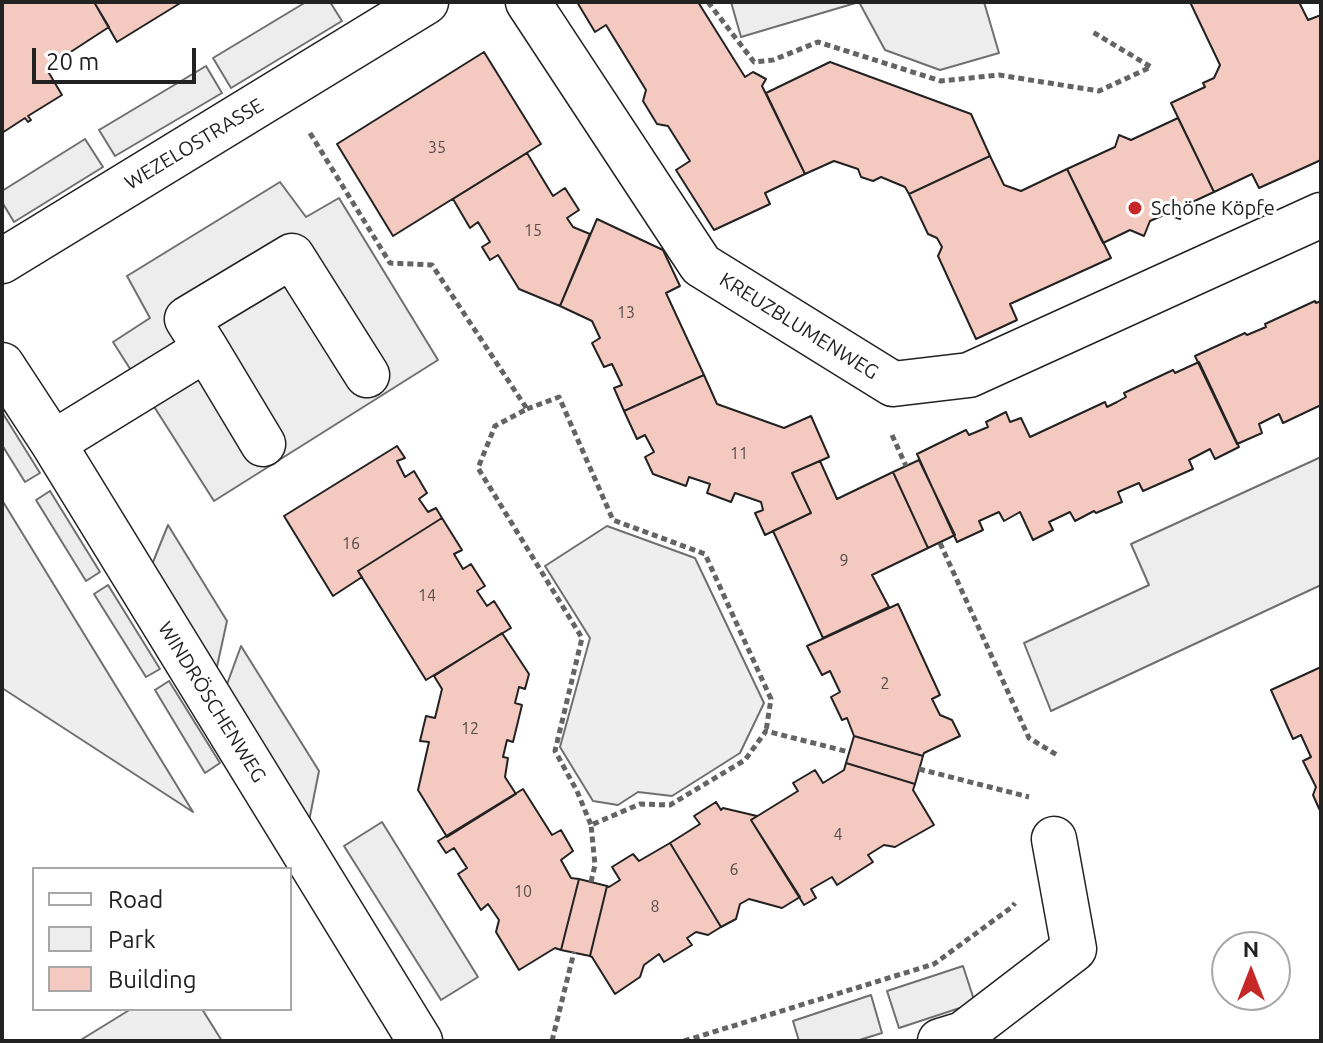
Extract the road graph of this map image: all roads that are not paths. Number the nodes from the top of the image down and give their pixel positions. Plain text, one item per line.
1 (426, 2) edge
2 (528, 2) edge
3 (1321, 215) edge
4 (2, 261) edge
5 (206, 349) junction
6 (2, 365) edge
7 (367, 375) dead end
8 (53, 443) junction
9 (263, 444) dead end
10 (1048, 820) road end
11 (420, 1041) edge
12 (940, 1041) edge

1 - 4 street, WEZELOSTRASSE
2 - 3 street, KREUZBLUMENWEG
5 - 7 street
5 - 8 street
5 - 9 street
6 - 8 street, WINDRÖSCHENWEG
8 - 11 street, WINDRÖSCHENWEG
10 - 12 street

